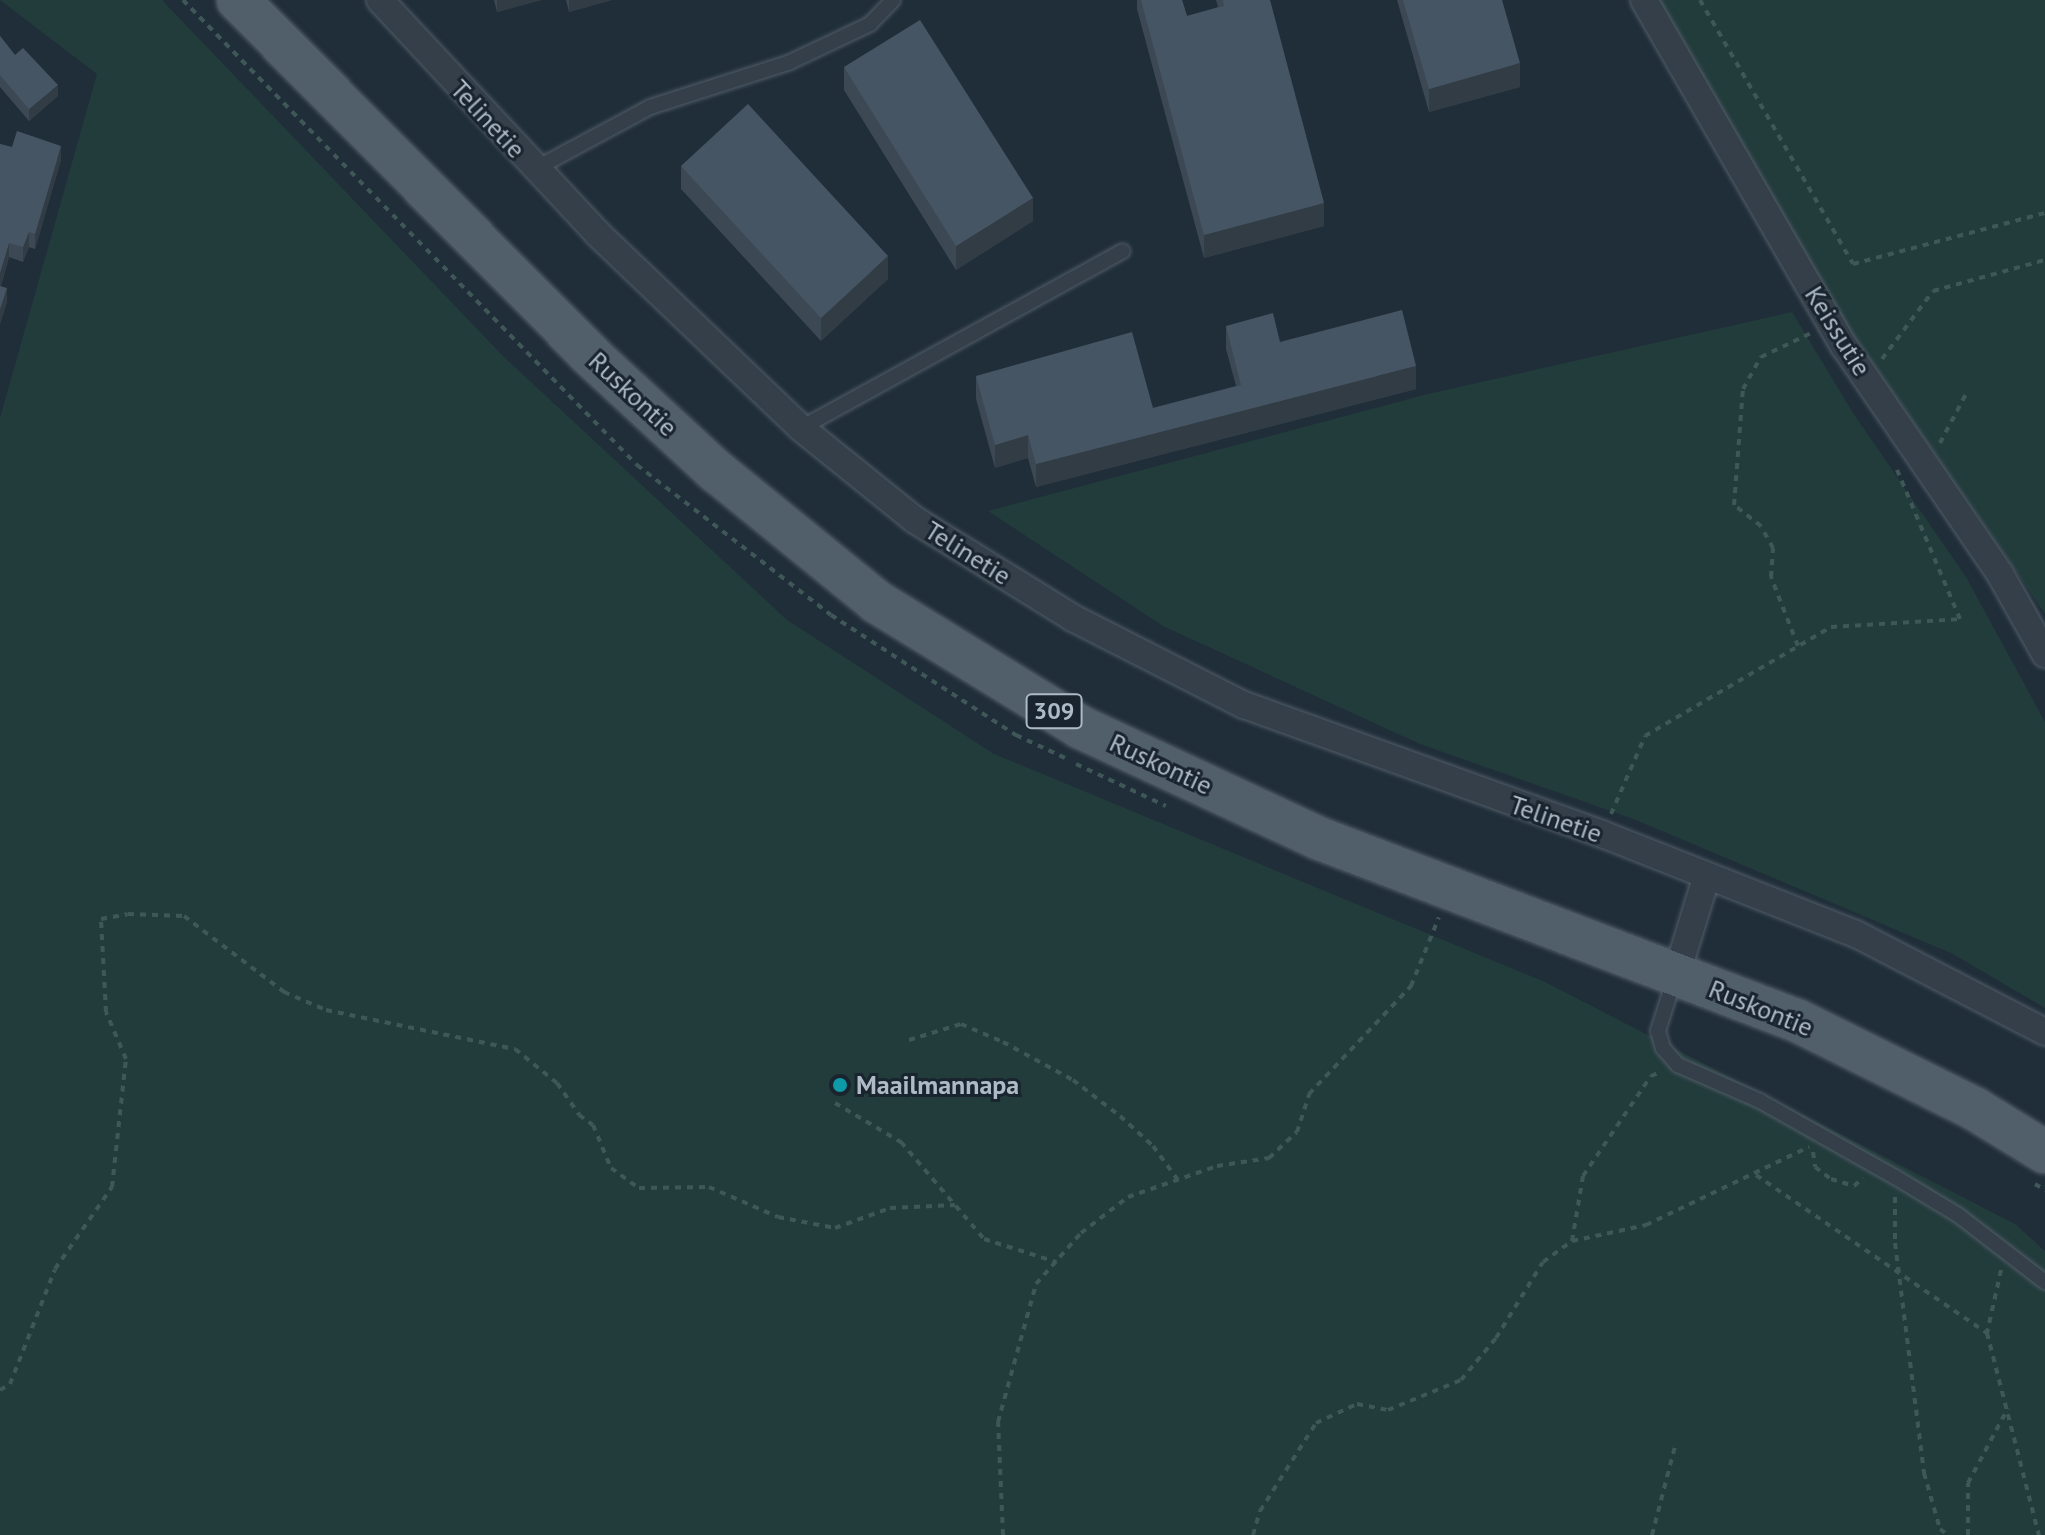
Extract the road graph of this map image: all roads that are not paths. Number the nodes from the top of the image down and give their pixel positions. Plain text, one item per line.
1 (238, 0) edge
2 (380, 0) edge
3 (893, 0) edge
4 (1644, 0) edge
5 (535, 169) junction
6 (1123, 251) dead end
7 (801, 428) junction
8 (2045, 654) edge
9 (1706, 878) junction
10 (1677, 973) junction
11 (2045, 1032) edge
12 (2039, 1168) edge
13 (2045, 1282) edge

1 - 10 main road, Ruskontie / 309
2 - 5 street, Telinetie
3 - 5 lane
4 - 8 street, Keissutie
5 - 7 street, Telinetie
6 - 7 lane
7 - 9 street, Telinetie
9 - 10 street
9 - 11 street, Telinetie
10 - 12 main road, Ruskontie / 309
10 - 13 lane

